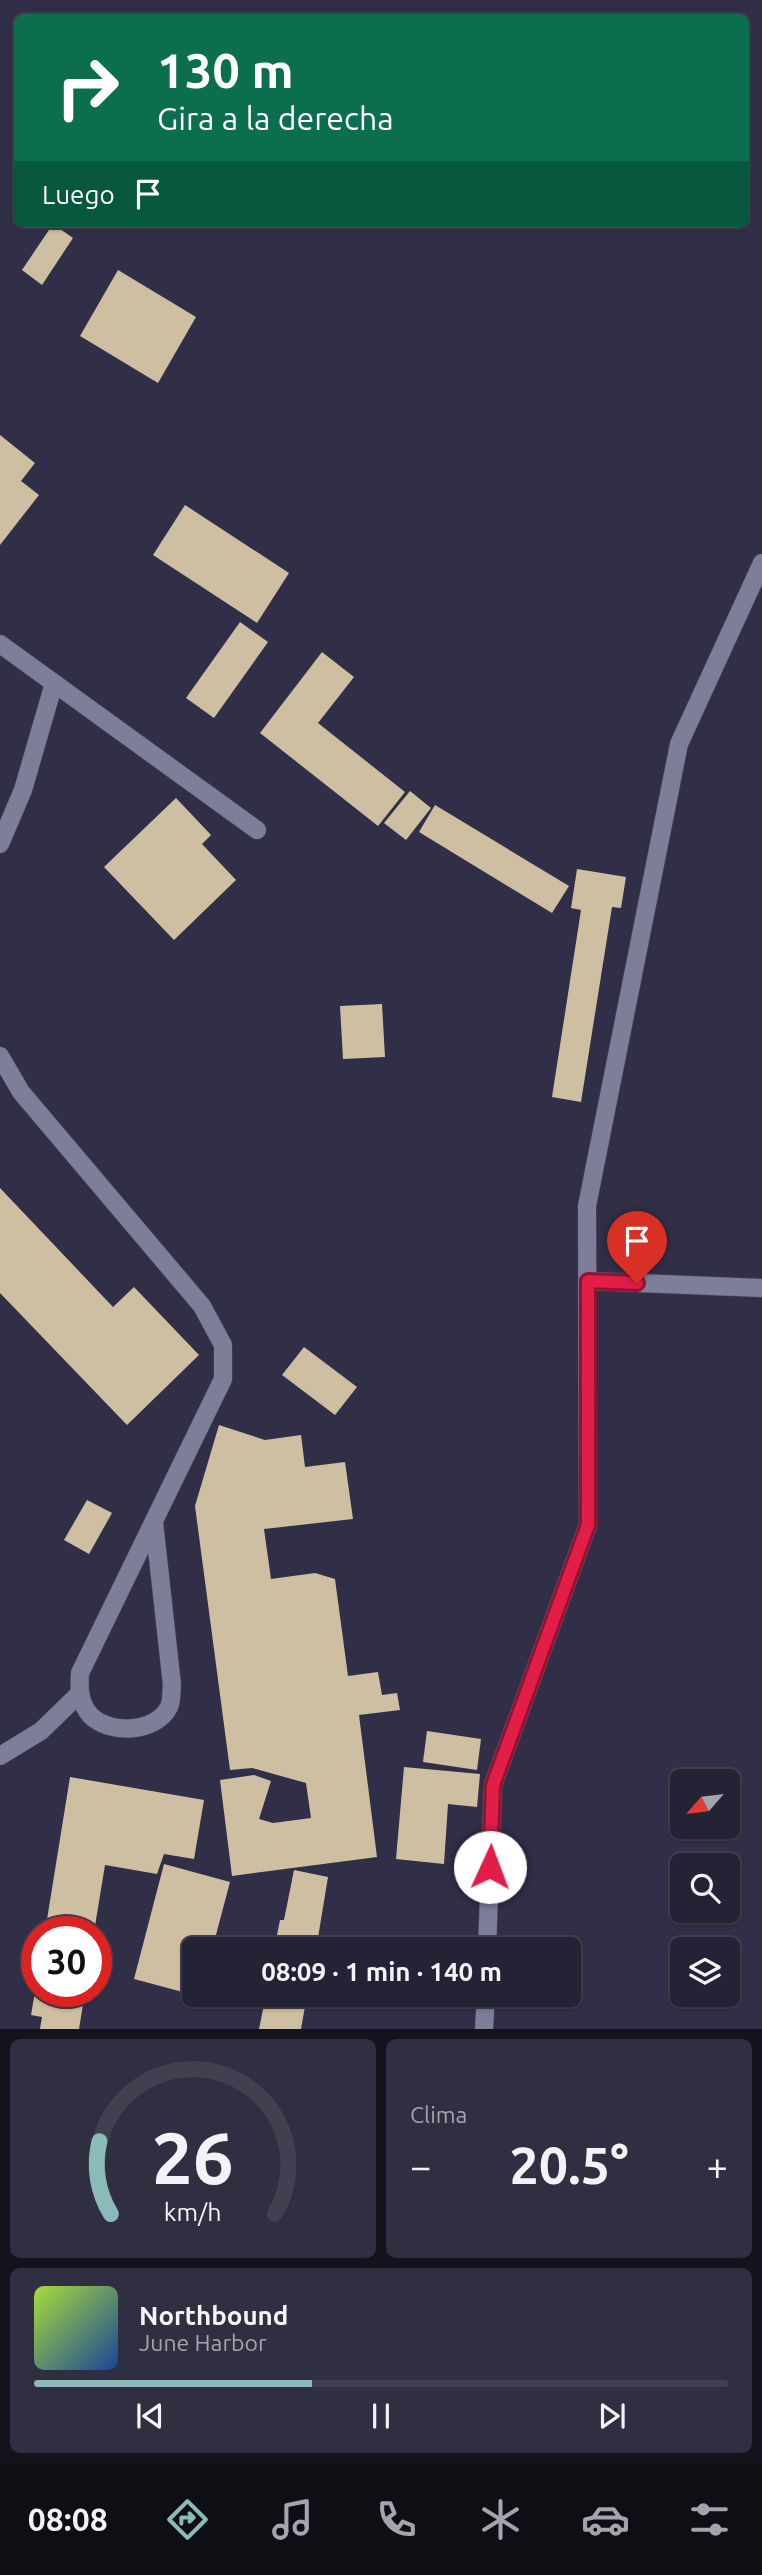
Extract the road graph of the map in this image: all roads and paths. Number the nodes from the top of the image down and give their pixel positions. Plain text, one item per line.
1 (762, 563) edge
2 (0, 643) edge
3 (54, 683) junction
4 (257, 830) dead end
5 (0, 844) edge
6 (0, 1056) edge
7 (588, 1281) junction
8 (762, 1288) edge
9 (154, 1522) junction
10 (79, 1694) junction
11 (0, 1756) edge
12 (487, 1937) edge
13 (485, 2007) edge
14 (484, 2029) edge

1 - 7 street
2 - 3 street
3 - 4 street
3 - 5 street
6 - 9 street
7 - 8 street
7 - 12 street
9 - 10 street
9 - 10 street
10 - 11 street
13 - 14 street

